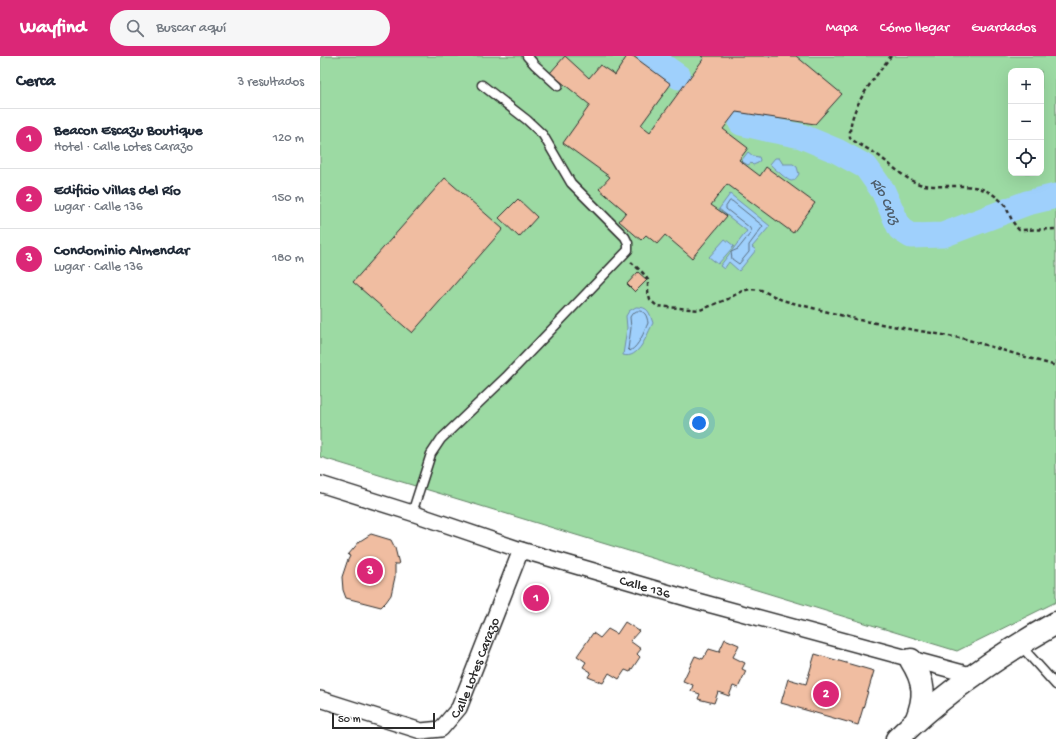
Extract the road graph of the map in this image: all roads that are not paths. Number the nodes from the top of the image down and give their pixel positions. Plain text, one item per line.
1 (527, 56) edge
2 (482, 85) dead end
3 (558, 86) dead end
4 (320, 484) edge
5 (412, 513) junction
6 (521, 550) junction
7 (1056, 623) edge
8 (1019, 644) junction
9 (911, 660) junction
10 (974, 676) junction
11 (1056, 685) edge
12 (320, 699) edge
13 (916, 721) junction
14 (897, 739) edge

1 - 3 lane
2 - 5 lane
4 - 5 street, Calle 136
5 - 6 street, Calle 136
6 - 9 street, Calle 136
6 - 12 street, Calle Lotes Carazo
7 - 8 main road
8 - 10 main road
8 - 11 lane
9 - 10 street, Calle 136
9 - 13 main road
10 - 13 main road
13 - 14 main road

